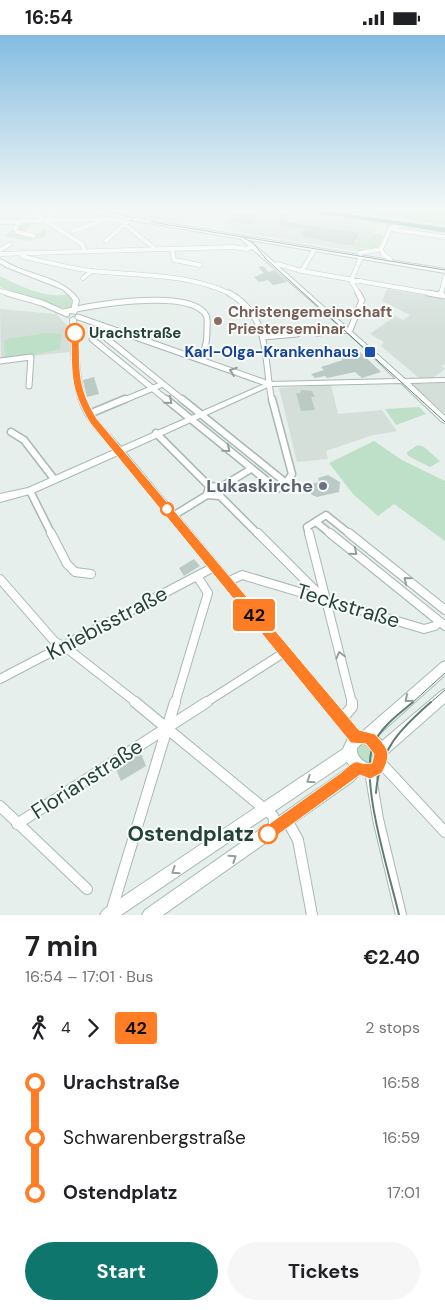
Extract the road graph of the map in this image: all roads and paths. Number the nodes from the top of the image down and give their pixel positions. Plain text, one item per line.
1 (117, 250) edge
2 (172, 250) edge
3 (257, 250) edge
4 (261, 250) edge
5 (314, 250) joint
6 (329, 250) edge
7 (377, 250) edge
8 (381, 250) edge
9 (84, 251) joint
10 (20, 253) junction
11 (0, 254) edge
12 (360, 255) junction
13 (390, 259) junction
14 (0, 261) edge
15 (200, 265) dead end
16 (275, 265) junction
17 (445, 269) edge
18 (92, 271) junction
19 (302, 271) junction
20 (445, 277) edge
21 (83, 278) dead end
22 (352, 280) junction
23 (0, 291) edge
24 (443, 296) edge
25 (72, 314) junction
26 (347, 330) junction
27 (317, 333) dead end
28 (297, 334) dead end
29 (263, 337) junction
30 (129, 357) junction
31 (198, 359) junction
32 (0, 361) edge
33 (120, 361) junction
34 (401, 380) junction
35 (445, 380) edge
36 (163, 384) junction
37 (269, 384) junction
38 (29, 386) dead end
39 (153, 388) junction
40 (89, 414) junction
41 (200, 414) junction
42 (190, 418) junction
43 (445, 421) edge
44 (11, 432) dead end
45 (156, 433) junction
46 (118, 451) junction
47 (252, 469) junction
48 (54, 479) junction
49 (286, 483) junction
50 (209, 486) junction
51 (221, 487) junction
52 (30, 491) junction
53 (207, 495) junction
54 (220, 496) junction
55 (0, 498) edge
56 (173, 517) junction
57 (316, 522) junction
58 (214, 567) junction
59 (91, 574) dead end
60 (197, 576) junction
61 (0, 579) edge
62 (227, 582) junction
63 (325, 600) junction
64 (445, 610) edge
65 (442, 624) edge
66 (64, 646) junction
67 (285, 652) junction
68 (445, 667) edge
69 (0, 679) edge
70 (445, 695) edge
71 (341, 720) junction
72 (167, 728) junction
73 (159, 738) junction
74 (361, 738) junction
75 (350, 752) junction
76 (372, 763) junction
77 (0, 807) edge
78 (265, 810) junction
79 (287, 820) junction
80 (17, 823) junction
81 (275, 829) junction
82 (445, 832) edge
83 (87, 889) dead end
84 (110, 914) edge
85 (150, 915) edge
86 (312, 915) edge
87 (401, 915) edge

1 - 9 street
2 - 15 street
3 - 16 street
4 - 16 street
5 - 12 street
5 - 19 street
6 - 12 street
7 - 12 street
8 - 13 street
9 - 10 street
10 - 11 street
10 - 18 street
12 - 13 street
12 - 17 street
12 - 22 street
13 - 17 street
14 - 25 street
16 - 19 street
16 - 26 street
18 - 21 street
18 - 29 street
19 - 22 street
20 - 24 street
22 - 24 street
22 - 26 street
23 - 25 street
25 - 31 street
25 - 31 street
25 - 40 street
26 - 27 street
26 - 34 street
28 - 29 street
29 - 37 street
30 - 33 street
30 - 33 street
30 - 36 street
37 -> 31 street
32 - 38 street
33 - 39 street
34 - 35 street
34 - 37 street
34 - 43 street
36 - 39 street
36 - 41 street
37 - 41 street
37 - 49 street
39 - 40 street
39 -> 42 street
40 - 46 street
41 - 42 street
41 - 49 street
42 - 45 street
42 -> 47 street
44 - 48 street
45 - 46 street
45 - 50 street
46 - 48 street
46 - 56 street
47 - 49 street
47 - 51 street
48 - 52 street
50 - 51 street
50 - 53 street
51 - 54 street
52 - 55 street
52 - 59 street
53 - 54 street
53 - 56 street
54 - 63 street
56 - 58 street
57 - 63 street
64 -> 57 street
57 -> 65 street
58 - 60 street, Kniebisstraße
58 - 62 street
60 - 66 street, Kniebisstraße
60 - 72 street
61 - 66 street
62 - 63 street, Teckstraße
62 - 67 street
63 - 65 street, Teckstraße
71 -> 63 street
66 - 69 street, Kniebisstraße
66 - 72 street
67 - 71 street
67 - 72 street
68 -> 74 street
70 - 76 street
71 - 74 street
72 - 73 street
72 - 78 street
73 - 80 street, Florianstraße
73 - 84 street
74 - 75 street
74 - 76 street
75 - 76 street
75 -> 78 street
76 - 79 street
76 - 82 street
76 - 87 street
77 - 80 street
78 - 81 street
78 -> 84 street
79 - 81 street
79 - 86 street
80 - 83 street
85 -> 81 street

